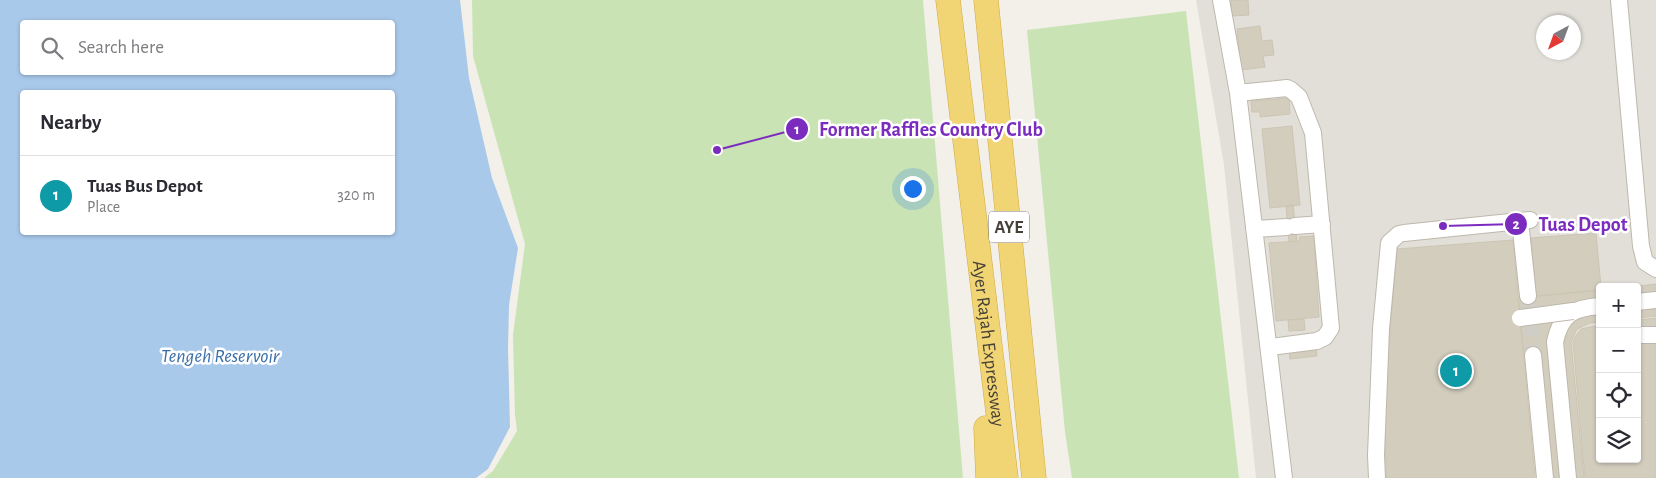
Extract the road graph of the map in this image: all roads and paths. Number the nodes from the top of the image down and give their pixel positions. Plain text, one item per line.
1 (948, 0) edge
2 (986, 0) edge
3 (1221, 0) edge
4 (1619, 0) edge
5 (1238, 93) junction
6 (1322, 224) junction
7 (1254, 229) junction
8 (979, 244) junction
9 (1656, 269) edge
10 (1528, 296) tunnel mouth
11 (1656, 300) edge
12 (1641, 302) edge
13 (1596, 307) edge
14 (1573, 311) junction
15 (1520, 318) dead end
16 (1270, 347) junction
17 (1533, 355) tunnel mouth
18 (1028, 419) junction
19 (988, 478) edge
20 (1006, 478) edge
21 (1034, 478) edge
22 (1046, 478) edge
23 (1284, 478) edge
24 (1377, 478) edge
25 (1545, 478) edge
26 (1568, 478) edge

1 - 8 highway, Ayer Rajah Expressway / AYE
2 - 18 highway, Ayer Rajah Expressway / AYE
3 - 5 lane
4 - 9 lane
5 - 6 lane
5 - 7 lane
6 - 7 lane
6 - 16 lane
7 - 16 lane
8 - 19 highway
8 - 20 highway, Ayer Rajah Expressway / AYE
10 - 24 lane
11 - 12 lane
13 - 14 lane
14 - 15 lane, bridge
14 - 26 lane
16 - 23 lane
17 - 25 lane
18 - 21 highway, Ayer Rajah Expressway / AYE
18 - 22 highway

